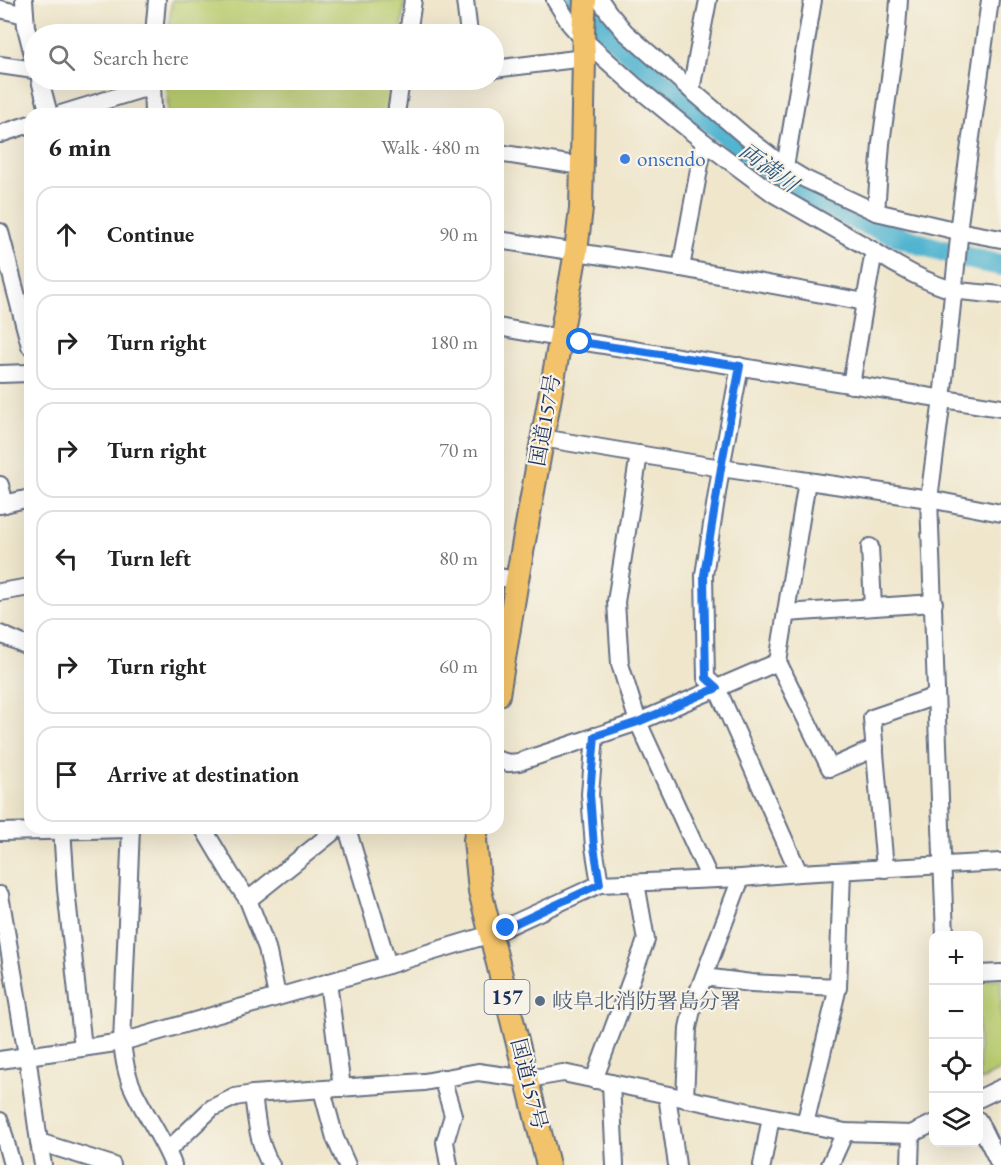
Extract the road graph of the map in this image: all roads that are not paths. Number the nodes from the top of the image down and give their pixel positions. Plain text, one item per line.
1 (157, 0) edge
2 (413, 0) edge
3 (465, 0) edge
4 (555, 0) edge
5 (585, 0) edge
6 (600, 0) edge
7 (708, 0) edge
8 (813, 0) edge
9 (899, 0) edge
10 (990, 0) edge
11 (25, 7) edge
12 (0, 9) edge
13 (26, 24) edge
14 (155, 24) edge
15 (409, 24) edge
16 (467, 24) edge
17 (584, 43) junction
18 (0, 65) edge
19 (504, 66) edge
20 (24, 69) edge
21 (43, 90) edge
22 (129, 90) edge
23 (152, 90) edge
24 (400, 90) edge
25 (691, 90) junction
26 (47, 108) edge
27 (78, 108) edge
28 (153, 108) edge
29 (397, 108) edge
30 (24, 126) edge
31 (0, 134) edge
32 (704, 142) junction
33 (504, 154) edge
34 (581, 166) junction
35 (785, 167) junction
36 (876, 212) junction
37 (0, 232) edge
38 (958, 235) junction
39 (1001, 239) edge
40 (504, 241) edge
41 (874, 251) junction
42 (576, 252) junction
43 (3, 256) edge
44 (681, 268) junction
45 (953, 290) junction
46 (1001, 295) edge
47 (865, 302) junction
48 (24, 326) edge
49 (504, 328) edge
50 (560, 338) junction
51 (740, 366) junction
52 (24, 373) edge
53 (0, 374) edge
54 (851, 386) junction
55 (942, 399) junction
56 (1001, 408) edge
57 (542, 438) junction
58 (639, 454) junction
59 (721, 468) junction
60 (807, 481) junction
61 (0, 485) edge
62 (929, 499) junction
63 (24, 500) edge
64 (2, 505) edge
65 (1001, 513) edge
66 (870, 548) dead end
67 (507, 578) edge
68 (24, 588) edge
69 (0, 592) edge
70 (934, 603) junction
71 (873, 607) junction
72 (786, 613) junction
73 (504, 617) edge
74 (0, 634) edge
75 (24, 644) edge
76 (778, 662) junction
77 (717, 688) junction
78 (936, 696) junction
79 (638, 722) junction
80 (595, 736) junction
81 (875, 748) junction
82 (504, 762) edge
83 (24, 831) edge
84 (0, 832) edge
85 (62, 834) edge
86 (131, 834) edge
87 (207, 834) edge
88 (330, 834) edge
89 (349, 834) edge
90 (472, 834) edge
91 (1001, 862) edge
92 (942, 866) junction
93 (885, 869) junction
94 (842, 871) junction
95 (799, 873) junction
96 (741, 878) junction
97 (710, 879) junction
98 (636, 883) junction
99 (600, 884) junction
100 (0, 895) edge
101 (248, 900) junction
102 (945, 931) edge
103 (491, 934) junction
104 (388, 965) junction
105 (1001, 972) edge
106 (983, 974) edge
107 (704, 976) junction
108 (328, 982) junction
109 (838, 987) junction
110 (277, 996) junction
111 (122, 1041) junction
112 (82, 1048) junction
113 (27, 1055) junction
114 (0, 1060) edge
115 (442, 1078) junction
116 (528, 1080) junction
117 (594, 1080) junction
118 (611, 1083) junction
119 (342, 1088) junction
120 (1001, 1088) edge
121 (322, 1090) junction
122 (253, 1094) junction
123 (667, 1095) junction
124 (983, 1097) edge
125 (685, 1099) junction
126 (771, 1117) junction
127 (805, 1124) junction
128 (929, 1125) edge
129 (983, 1130) edge
130 (2, 1132) edge
131 (845, 1132) junction
132 (911, 1134) junction
133 (39, 1142) junction
134 (171, 1157) edge
135 (95, 1162) edge
136 (12, 1165) edge
137 (43, 1165) edge
138 (112, 1165) edge
139 (271, 1165) edge
140 (347, 1165) edge
141 (449, 1165) edge
142 (548, 1165) edge
143 (615, 1165) edge
144 (677, 1165) edge
145 (762, 1165) edge
146 (830, 1165) edge
147 (910, 1165) edge
148 (1000, 1165) edge

1 - 14 street
2 - 15 street
3 - 16 street
4 - 17 street
5 - 17 highway, 国道157号
6 - 25 street
7 - 25 street
8 - 35 street
9 - 36 street
10 - 38 street
11 - 12 street
11 - 13 street
17 - 19 street
17 - 32 street
17 - 34 highway, 国道157号
18 - 20 street
21 - 26 street
22 - 27 street
23 - 28 street
24 - 29 street
25 - 35 street
30 - 31 street
32 - 41 street
32 - 44 street
33 - 34 street
34 - 42 highway, 国道157号
35 - 36 street
36 - 38 street
37 - 43 street
38 - 39 street
38 - 45 street
40 - 42 street
41 - 45 street
41 - 47 street
42 - 44 street
42 - 50 highway, 国道157号
43 - 48 street
44 - 47 street
45 - 46 street
45 - 55 street
47 - 54 street
49 - 50 street
50 - 51 street
50 - 57 highway, 国道157号
51 - 54 street
51 - 59 street
52 - 53 street
54 - 55 street
55 - 56 street
55 - 62 street
57 - 58 street
57 - 67 highway, 国道157号
58 - 59 street
58 - 79 street
59 - 60 street
59 - 77 street
60 - 62 street
60 - 72 street
61 - 64 street
62 - 65 street
62 - 70 street
63 - 64 street
66 - 71 street
67 - 73 highway, 国道157号
68 - 69 street
70 - 71 street
70 - 78 street
71 - 72 street
72 - 76 street
74 - 75 street
76 - 77 street
76 - 81 street
77 - 79 street
77 - 95 street
78 - 81 street
78 - 92 street
79 - 80 street
79 - 97 street
80 - 82 street
80 - 99 street
81 - 93 street
83 - 84 street
85 - 112 street
86 - 111 street
87 - 101 street
88 - 101 street
89 - 104 street
90 - 103 highway, 国道157号 / 157
91 - 92 street
92 - 93 street
92 - 102 street
93 - 94 street
94 - 95 street
94 - 109 street
95 - 96 street
96 - 97 street
96 - 107 street
97 - 98 street
98 - 99 street
98 - 117 street
99 - 103 street
100 - 113 street
101 - 110 street
103 - 104 street
103 - 116 highway, 国道157号 / 157
104 - 108 street
105 - 106 street
107 - 109 street
107 - 125 street
108 - 110 street
108 - 119 street
109 - 127 street
110 - 111 street
111 - 112 street
111 - 134 street
112 - 113 street
113 - 114 street
113 - 133 street
115 - 116 street
115 - 119 street
115 - 141 street
116 - 117 street
116 - 142 highway, 国道157号 / 157
117 - 118 street
118 - 123 street
118 - 143 street
119 - 121 street
120 - 124 street
121 - 122 street
121 - 140 street
122 - 134 street
122 - 139 street
123 - 125 street
123 - 144 street
125 - 126 street
126 - 127 street
126 - 145 street
127 - 131 street
128 - 132 street
129 - 148 street
130 - 136 street
131 - 132 street
131 - 146 street
132 - 147 street
133 - 135 street
133 - 137 street
135 - 138 street

